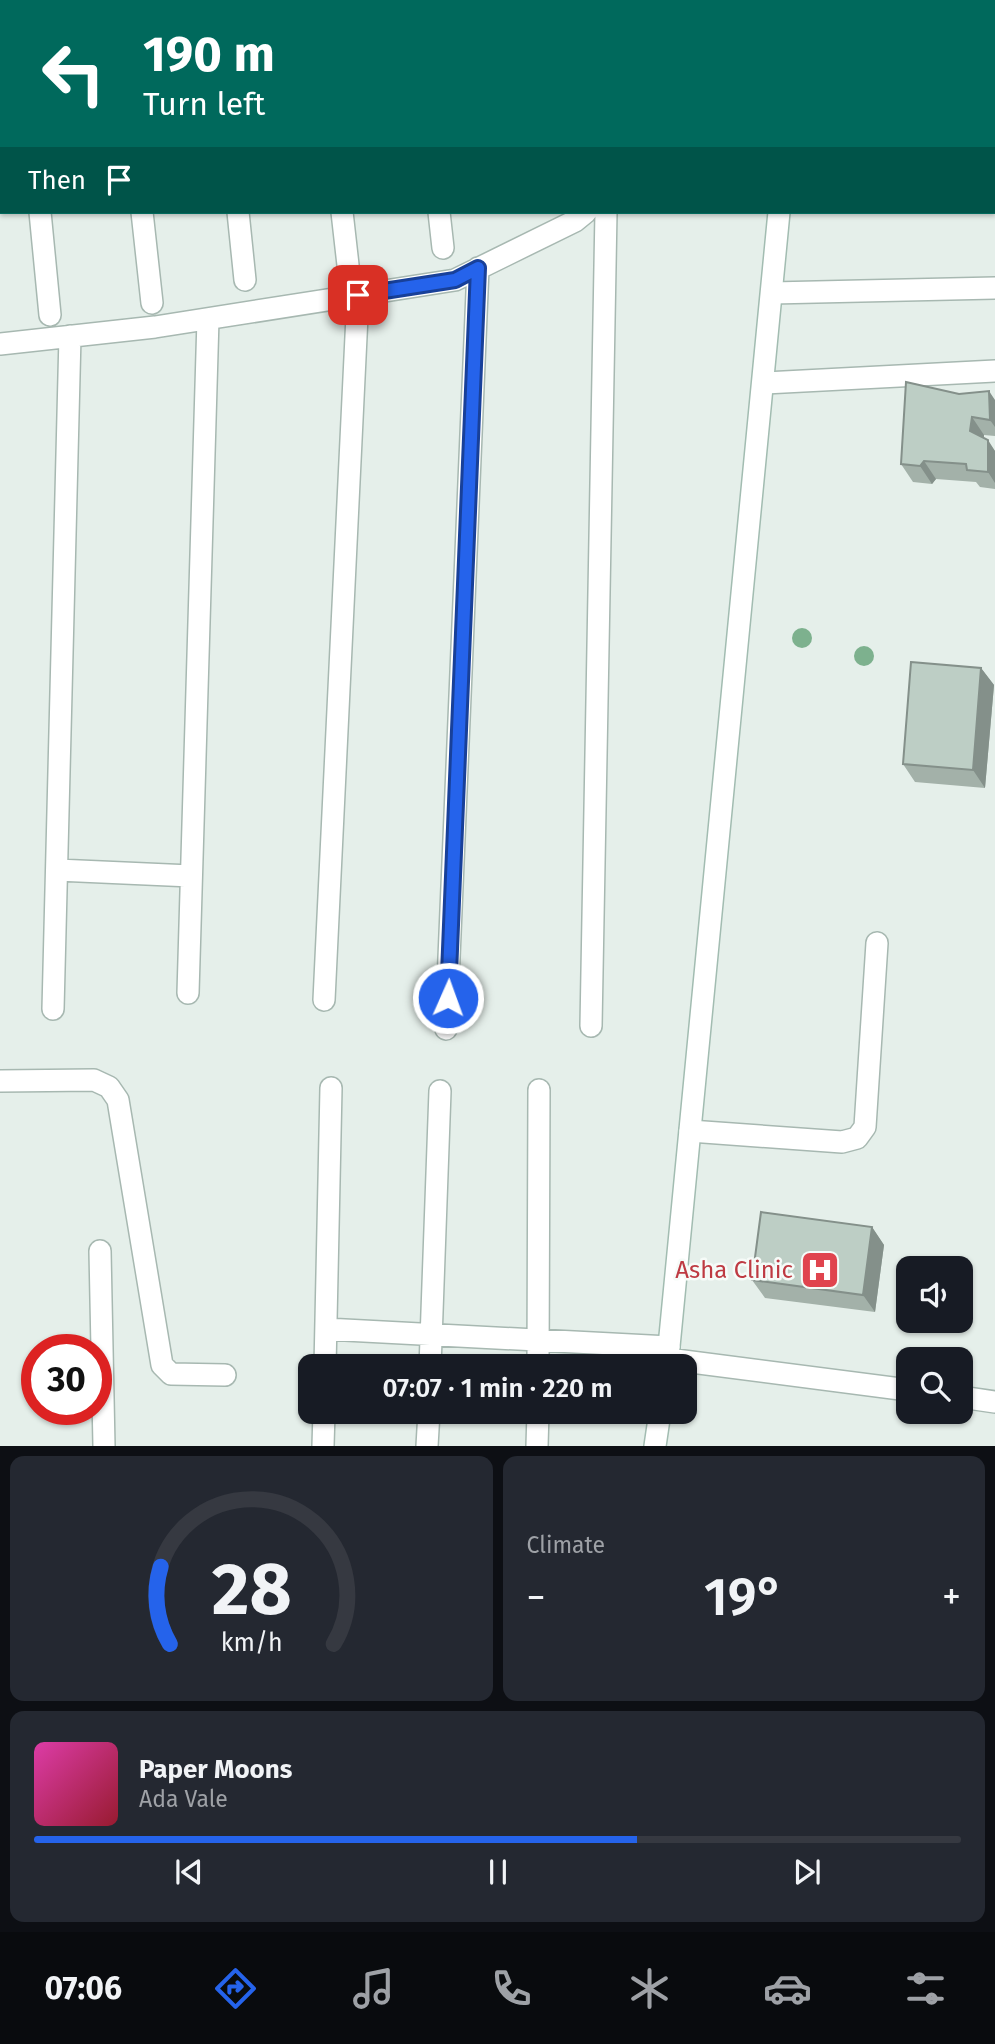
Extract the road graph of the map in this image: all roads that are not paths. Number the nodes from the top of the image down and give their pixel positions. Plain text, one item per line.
1 (40, 214) edge
2 (142, 214) edge
3 (238, 214) edge
4 (342, 214) edge
5 (439, 214) edge
6 (584, 214) edge
7 (606, 214) edge
8 (779, 214) edge
9 (443, 248) dead end
10 (348, 265) dead end
11 (478, 268) junction
12 (245, 280) dead end
13 (995, 288) edge
14 (772, 293) junction
15 (358, 295) junction
16 (152, 303) dead end
17 (50, 315) dead end
18 (208, 319) junction
19 (70, 336) junction
20 (0, 344) edge
21 (995, 371) edge
22 (765, 383) junction
23 (57, 870) junction
24 (191, 876) junction
25 (877, 943) dead end
26 (188, 993) dead end
27 (324, 1000) dead end
28 (53, 1009) dead end
29 (591, 1026) dead end
30 (446, 1029) dead end
31 (0, 1081) edge
32 (331, 1088) dead end
33 (539, 1090) dead end
34 (440, 1091) dead end
35 (690, 1131) junction
36 (100, 1251) dead end
37 (326, 1329) junction
38 (431, 1335) junction
39 (538, 1340) junction
40 (325, 1354) edge
41 (430, 1354) edge
42 (538, 1354) edge
43 (639, 1354) edge
44 (668, 1354) edge
45 (697, 1362) edge
46 (225, 1376) dead end
47 (896, 1388) edge
48 (973, 1399) edge
49 (995, 1402) edge
50 (324, 1424) edge
51 (428, 1424) edge
52 (538, 1424) edge
53 (658, 1424) edge
54 (104, 1446) edge
55 (323, 1446) edge
56 (427, 1446) edge
57 (537, 1446) edge
58 (655, 1446) edge

1 - 17 street
2 - 16 street
3 - 12 street
4 - 10 street
5 - 9 street
6 - 11 street
7 - 29 street
8 - 14 street
11 - 15 street
11 - 30 street
13 - 14 street
14 - 22 street
15 - 18 street
15 - 27 street
18 - 19 street
18 - 24 street
19 - 20 street
19 - 23 street
21 - 22 street
22 - 35 street
23 - 24 street
23 - 28 street
24 - 26 street
25 - 35 street
31 - 46 street
32 - 37 street
33 - 39 street
34 - 38 street
35 - 44 street
36 - 54 street
37 - 38 street
37 - 40 street
38 - 39 street
38 - 41 street
39 - 42 street
39 - 43 street
45 - 47 street
48 - 49 street
50 - 55 street
51 - 56 street
52 - 57 street
53 - 58 street

